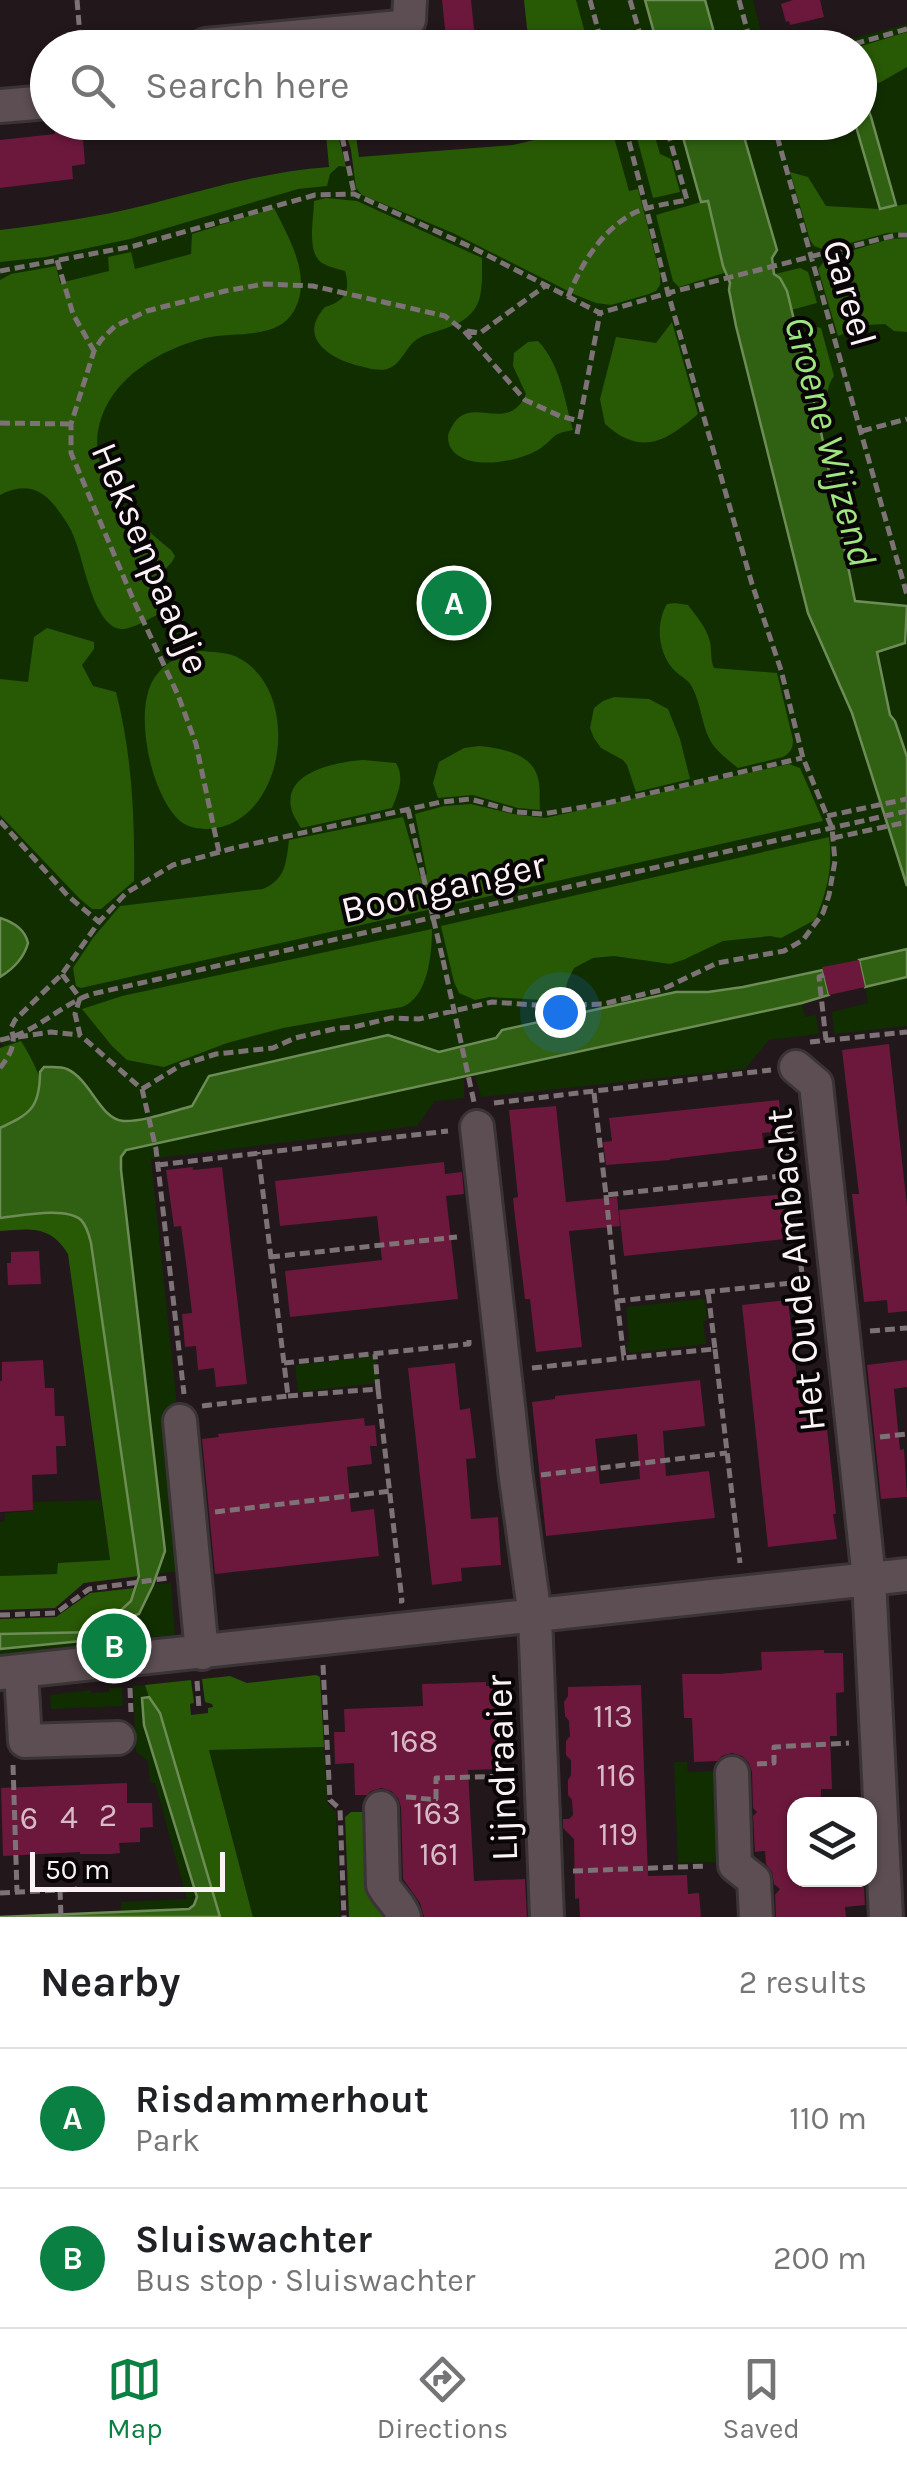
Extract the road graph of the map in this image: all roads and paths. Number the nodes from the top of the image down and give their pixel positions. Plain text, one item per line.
1 (77, 0) edge
2 (410, 0) edge
3 (590, 0) edge
4 (630, 0) edge
5 (739, 0) edge
6 (907, 29) edge
7 (80, 30) edge
8 (368, 30) edge
9 (598, 30) edge
10 (639, 30) edge
11 (747, 30) edge
12 (877, 38) edge
13 (30, 104) edge
14 (0, 106) edge
15 (343, 140) edge
16 (629, 140) edge
17 (670, 140) edge
18 (777, 140) edge
19 (354, 194) junction
20 (647, 210) junction
21 (907, 235) edge
22 (811, 258) junction
23 (56, 260) junction
24 (0, 271) edge
25 (545, 286) junction
26 (668, 293) junction
27 (568, 298) junction
28 (600, 313) junction
29 (464, 331) junction
30 (94, 351) junction
31 (907, 419) edge
32 (579, 421) junction
33 (0, 423) edge
34 (71, 424) junction
35 (862, 430) junction
36 (577, 434) dead end
37 (907, 595) edge
38 (803, 758) junction
39 (907, 799) edge
40 (408, 809) junction
41 (907, 811) edge
42 (827, 816) junction
43 (0, 821) edge
44 (907, 822) edge
45 (832, 828) junction
46 (833, 838) junction
47 (220, 852) junction
48 (99, 922) junction
49 (62, 974) junction
50 (824, 975) dead end
51 (80, 998) junction
52 (453, 1010) junction
53 (907, 1032) edge
54 (80, 1035) junction
55 (15, 1037) junction
56 (0, 1040) edge
57 (826, 1040) junction
58 (797, 1055) junction
59 (0, 1068) edge
60 (142, 1088) junction
61 (594, 1091) junction
62 (476, 1116) junction
63 (798, 1125) dead end
64 (258, 1152) junction
65 (158, 1164) junction
66 (790, 1175) junction
67 (606, 1196) junction
68 (457, 1237) dead end
69 (270, 1257) junction
70 (836, 1278) junction
71 (803, 1282) junction
72 (708, 1292) junction
73 (617, 1301) junction
74 (467, 1326) dead end
75 (907, 1328) edge
76 (842, 1334) junction
77 (715, 1349) junction
78 (376, 1354) junction
79 (624, 1358) junction
80 (284, 1364) junction
81 (504, 1371) junction
82 (378, 1388) junction
83 (288, 1396) junction
84 (182, 1415) junction
85 (727, 1454) junction
86 (516, 1478) junction
87 (391, 1491) junction
88 (189, 1515) junction
89 (740, 1563) dead end
90 (907, 1575) edge
91 (156, 1579) dead end
92 (869, 1579) junction
93 (384, 1603) dead end
94 (0, 1615) edge
95 (535, 1617) junction
96 (322, 1640) junction
97 (202, 1652) junction
98 (129, 1660) junction
99 (11, 1672) edge
100 (118, 1738) joint
101 (26, 1740) junction
102 (877, 1742) junction
103 (732, 1773) joint
104 (542, 1775) junction
105 (381, 1808) joint
106 (735, 1865) junction
107 (545, 1872) junction
108 (77, 1889) dead end
109 (60, 1890) junction
110 (0, 1892) edge
111 (17, 1892) junction
112 (61, 1917) edge
113 (344, 1917) edge
114 (404, 1917) edge
115 (547, 1917) edge
116 (756, 1917) edge
117 (886, 1917) edge

1 - 7 path
2 - 8 street
3 - 9 path
4 - 10 path
5 - 11 path
6 - 12 path
13 - 14 street
15 - 19 path
16 - 20 path
17 - 20 path
18 - 22 path, Gareel
19 - 23 path
19 - 25 path
20 - 26 path
20 - 27 path
21 - 22 path
22 - 26 path
22 - 35 path, Gareel
23 - 24 path
23 - 30 path
25 - 27 path
25 - 29 path
26 - 28 path
26 - 38 path
27 - 28 path
28 - 32 path
29 - 30 path
29 - 32 path
30 - 34 path, Heksenpaadje
31 - 35 path
32 - 36 path
33 - 34 path
34 - 47 path, Heksenpaadje
35 - 37 path, Gareel
38 - 40 path
38 - 42 path
39 - 42 path
40 - 47 path
40 - 52 path, bridge
41 - 45 path, Boonganger
42 - 45 path
43 - 48 path
44 - 46 path
45 - 46 path
45 - 51 path, Boonganger
46 - 52 path
47 - 48 path
48 - 49 path
49 - 51 path
49 - 55 path
50 - 57 path
51 - 54 path
51 - 55 path, Boonganger
52 - 60 path
52 - 62 path
53 - 57 path
54 - 55 path
54 - 60 path
55 - 56 path, Boonganger
55 - 59 path
57 - 58 path
58 - 61 path, Het Oude Ambacht
58 - 70 street, Het Oude Ambacht
60 - 65 path
61 - 62 path, Het Oude Ambacht
61 - 67 path
62 - 64 path, Het Oude Ambacht
62 - 81 street
63 - 66 path
64 - 65 path, Het Oude Ambacht
64 - 69 path
65 - 84 path
66 - 67 path
66 - 71 path
67 - 73 path
68 - 69 path
69 - 80 path
70 - 71 path
70 - 76 street, Het Oude Ambacht
71 - 72 path
72 - 73 path
72 - 77 path
73 - 79 path
74 - 78 path
75 - 76 path
76 - 92 street, Het Oude Ambacht
77 - 79 path
77 - 85 path
78 - 80 path
78 - 82 path
79 - 81 path
80 - 83 path
81 - 86 street
82 - 83 path
82 - 87 path
83 - 84 path
84 - 88 street
85 - 86 path
85 - 89 path
86 - 95 street
87 - 88 path
87 - 93 path
88 - 97 street
90 - 92 street
91 - 94 path
92 - 95 street
92 - 102 street
95 - 96 street
95 - 104 street, Lijndraaier
96 - 97 street
96 - 113 path
97 - 98 street
98 - 99 street
98 - 100 path
99 - 101 street
100 - 101 street
101 - 111 path
102 - 103 path
102 - 117 street
103 - 106 street
104 - 105 path
104 - 107 street, Lijndraaier
105 - 114 street
106 - 107 path
106 - 116 street
107 - 115 street, Lijndraaier
108 - 109 path
109 - 111 path
109 - 112 path
110 - 111 path

